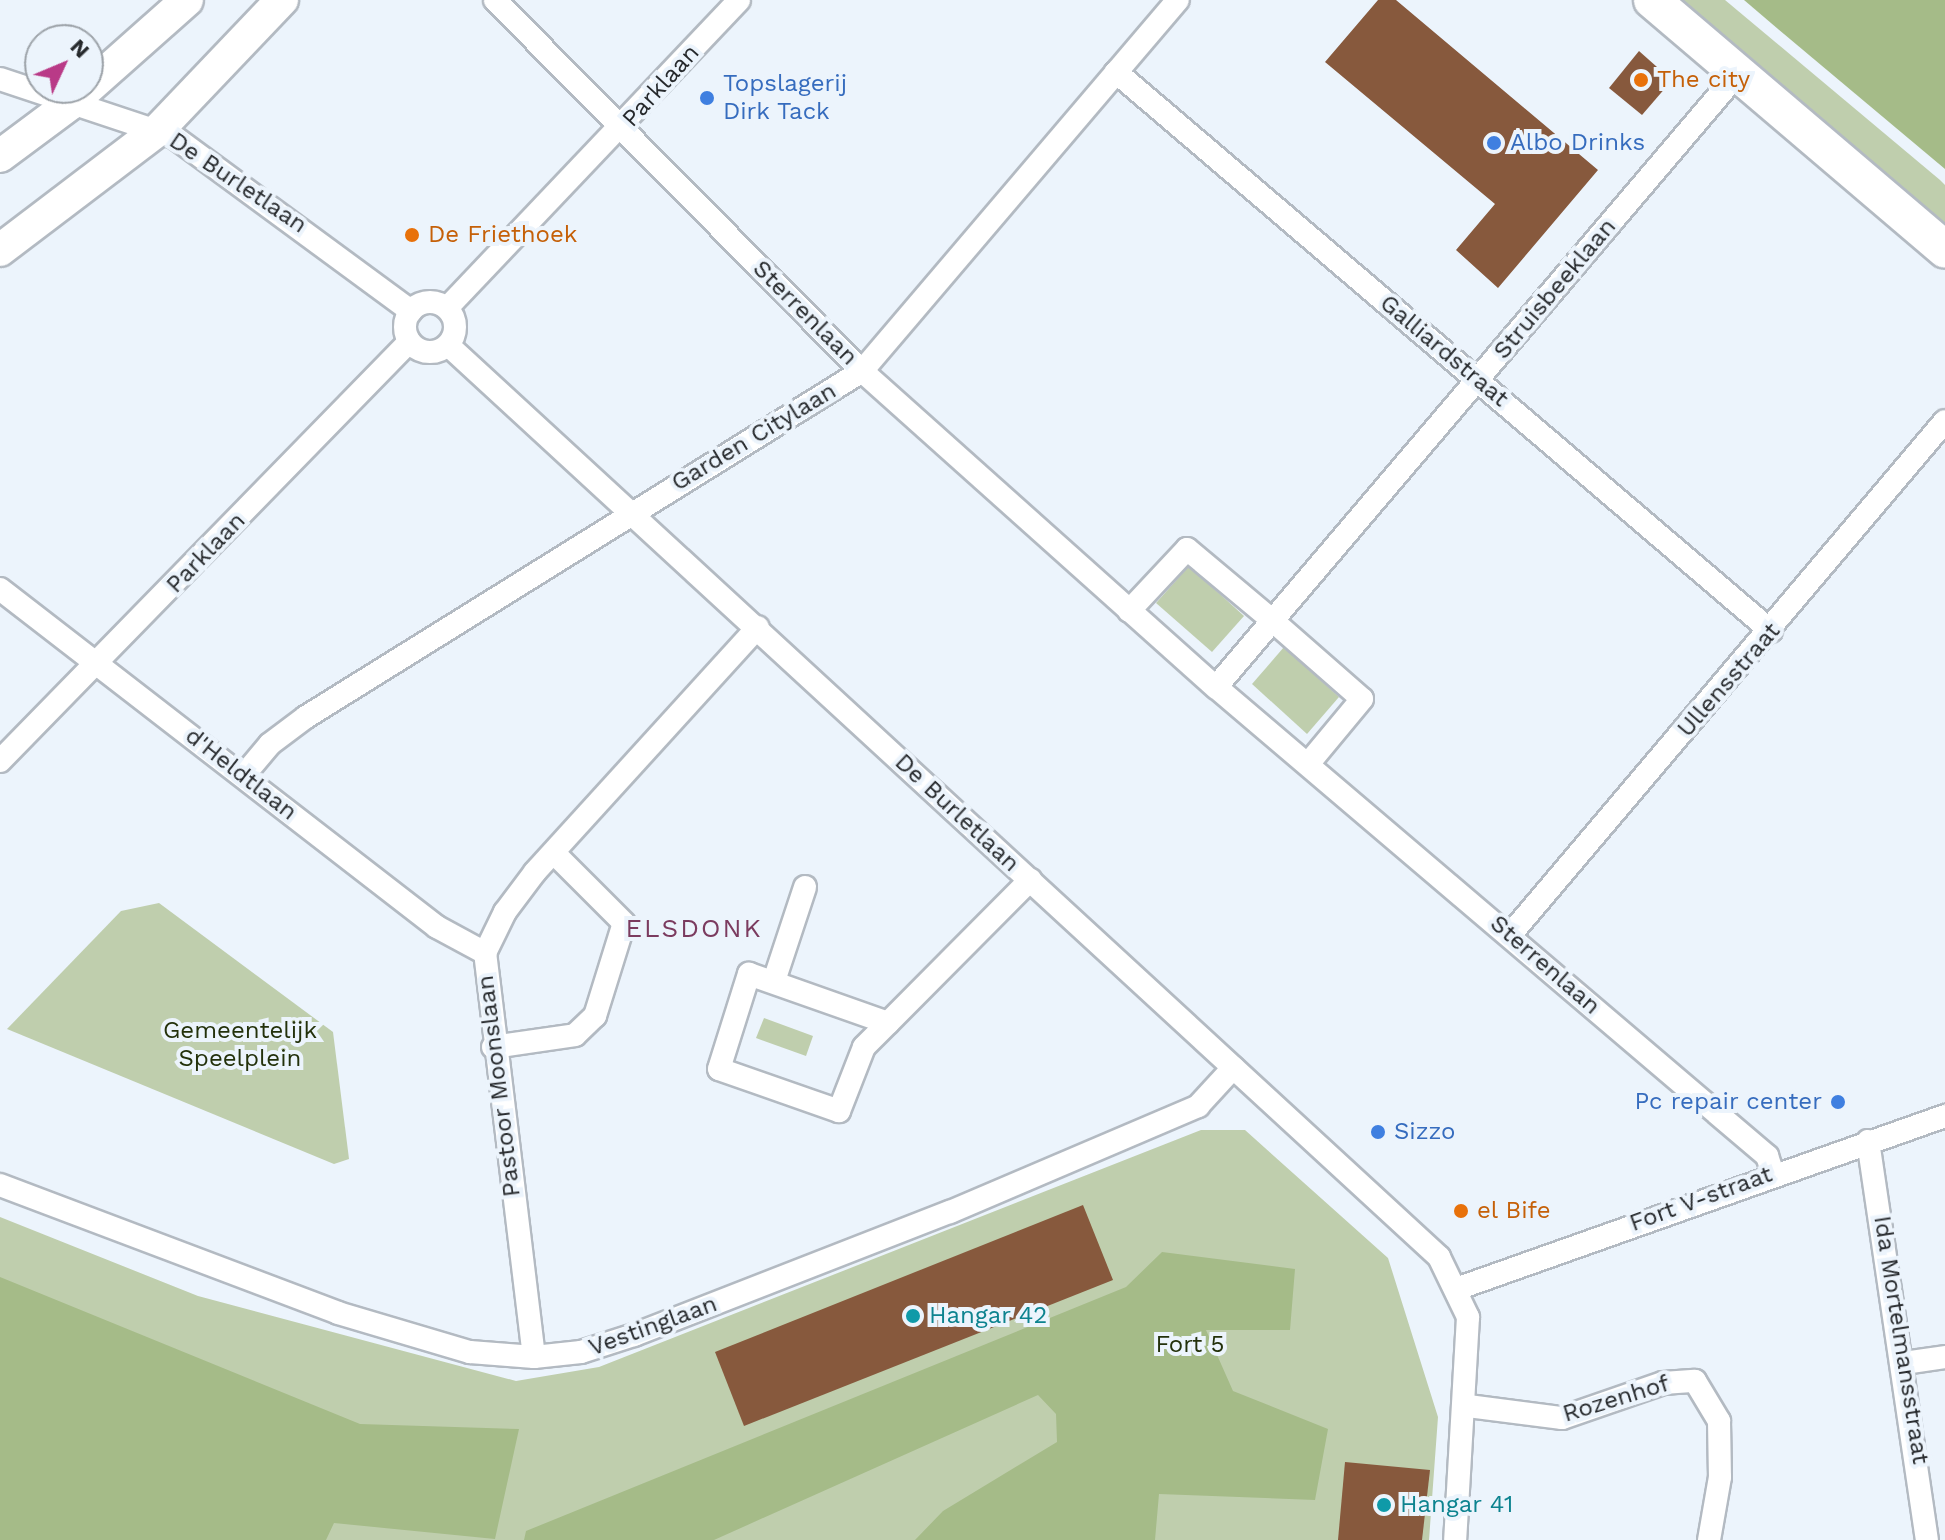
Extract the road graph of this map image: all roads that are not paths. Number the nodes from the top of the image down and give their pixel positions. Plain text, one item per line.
1 (187, 0) edge
2 (282, 0) edge
3 (495, 0) edge
4 (739, 0) edge
5 (1178, 0) edge
6 (1652, 0) edge
7 (1116, 72) junction
8 (1738, 73) junction
9 (104, 74) edge
10 (0, 79) edge
11 (24, 87) edge
12 (70, 104) edge
13 (74, 104) edge
14 (622, 129) junction
15 (158, 130) junction
16 (0, 156) edge
17 (1945, 249) edge
18 (0, 250) edge
19 (447, 308) junction
20 (411, 311) junction
21 (409, 342) junction
22 (448, 345) junction
23 (862, 371) junction
24 (1478, 380) junction
25 (1945, 421) edge
26 (632, 511) junction
27 (0, 589) edge
28 (1129, 611) junction
29 (1273, 621) junction
30 (758, 627) junction
31 (1771, 631) junction
32 (99, 663) junction
33 (1216, 687) junction
34 (0, 761) edge
35 (1308, 764) junction
36 (244, 775) junction
37 (555, 854) junction
38 (1030, 880) junction
39 (805, 887) dead end
40 (1510, 935) junction
41 (485, 953) junction
42 (774, 981) junction
43 (888, 1023) junction
44 (493, 1047) junction
45 (1233, 1068) junction
46 (1945, 1116) edge
47 (1868, 1141) junction
48 (1773, 1173) junction
49 (0, 1185) edge
50 (1459, 1288) junction
51 (534, 1357) junction
52 (1945, 1357) edge
53 (1904, 1363) junction
54 (1468, 1406) junction
55 (1455, 1540) edge
56 (1709, 1540) edge
57 (1927, 1540) edge

1 - 9 main road
2 - 15 main road
3 - 14 street, Sterrenlaan
4 - 14 street, Parklaan
5 - 7 street, Garden Citylaan
6 - 8 main road
7 - 23 street, Garden Citylaan
7 - 24 street, Galliardstraat
8 - 17 main road
8 - 24 street, Struisbeeklaan
10 - 11 street, De Burletlaan
12 - 16 main road
13 - 15 street, De Burletlaan
14 - 19 street, Parklaan
14 - 23 street, Sterrenlaan
15 - 18 main road
15 - 20 street, De Burletlaan
19 - 20 street
19 - 22 street
20 - 21 street
21 - 22 street
21 - 32 street, Parklaan
22 - 26 street, De Burletlaan
23 - 26 street, Garden Citylaan
23 - 28 street, Sterrenlaan
24 - 29 street, Struisbeeklaan
24 - 31 street, Galliardstraat
25 - 31 street, Ullensstraat
26 - 30 street, De Burletlaan
26 - 36 street, Garden Citylaan
27 - 32 street, d'Heldtlaan
28 - 29 street
28 - 33 street, Sterrenlaan
29 - 33 street, Struisbeeklaan
29 - 35 street
30 - 37 street, Pastoor Moonslaan
30 - 38 street, De Burletlaan
31 - 40 street, Ullensstraat
32 - 34 street, Parklaan
32 - 36 street, d'Heldtlaan
33 - 35 street, Sterrenlaan
35 - 40 street, Sterrenlaan
36 - 41 street, d'Heldtlaan
37 - 41 street, Pastoor Moonslaan
37 - 44 street
38 - 43 street
38 - 45 street, De Burletlaan
39 - 42 street
40 - 48 street, Sterrenlaan
41 - 44 street, Pastoor Moonslaan
42 - 43 street
42 - 43 street
44 - 51 street, Pastoor Moonslaan
45 - 50 street, De Burletlaan
45 - 51 street, Vestinglaan
46 - 47 street, Fort V-straat
47 - 48 street, Fort V-straat
47 - 53 street, Ida Mortelmansstraat
48 - 50 street, Fort V-straat
49 - 51 street, Vestinglaan
50 - 54 street
52 - 53 street
53 - 57 street, Ida Mortelmansstraat
54 - 55 street
54 - 56 street, Rozenhof

